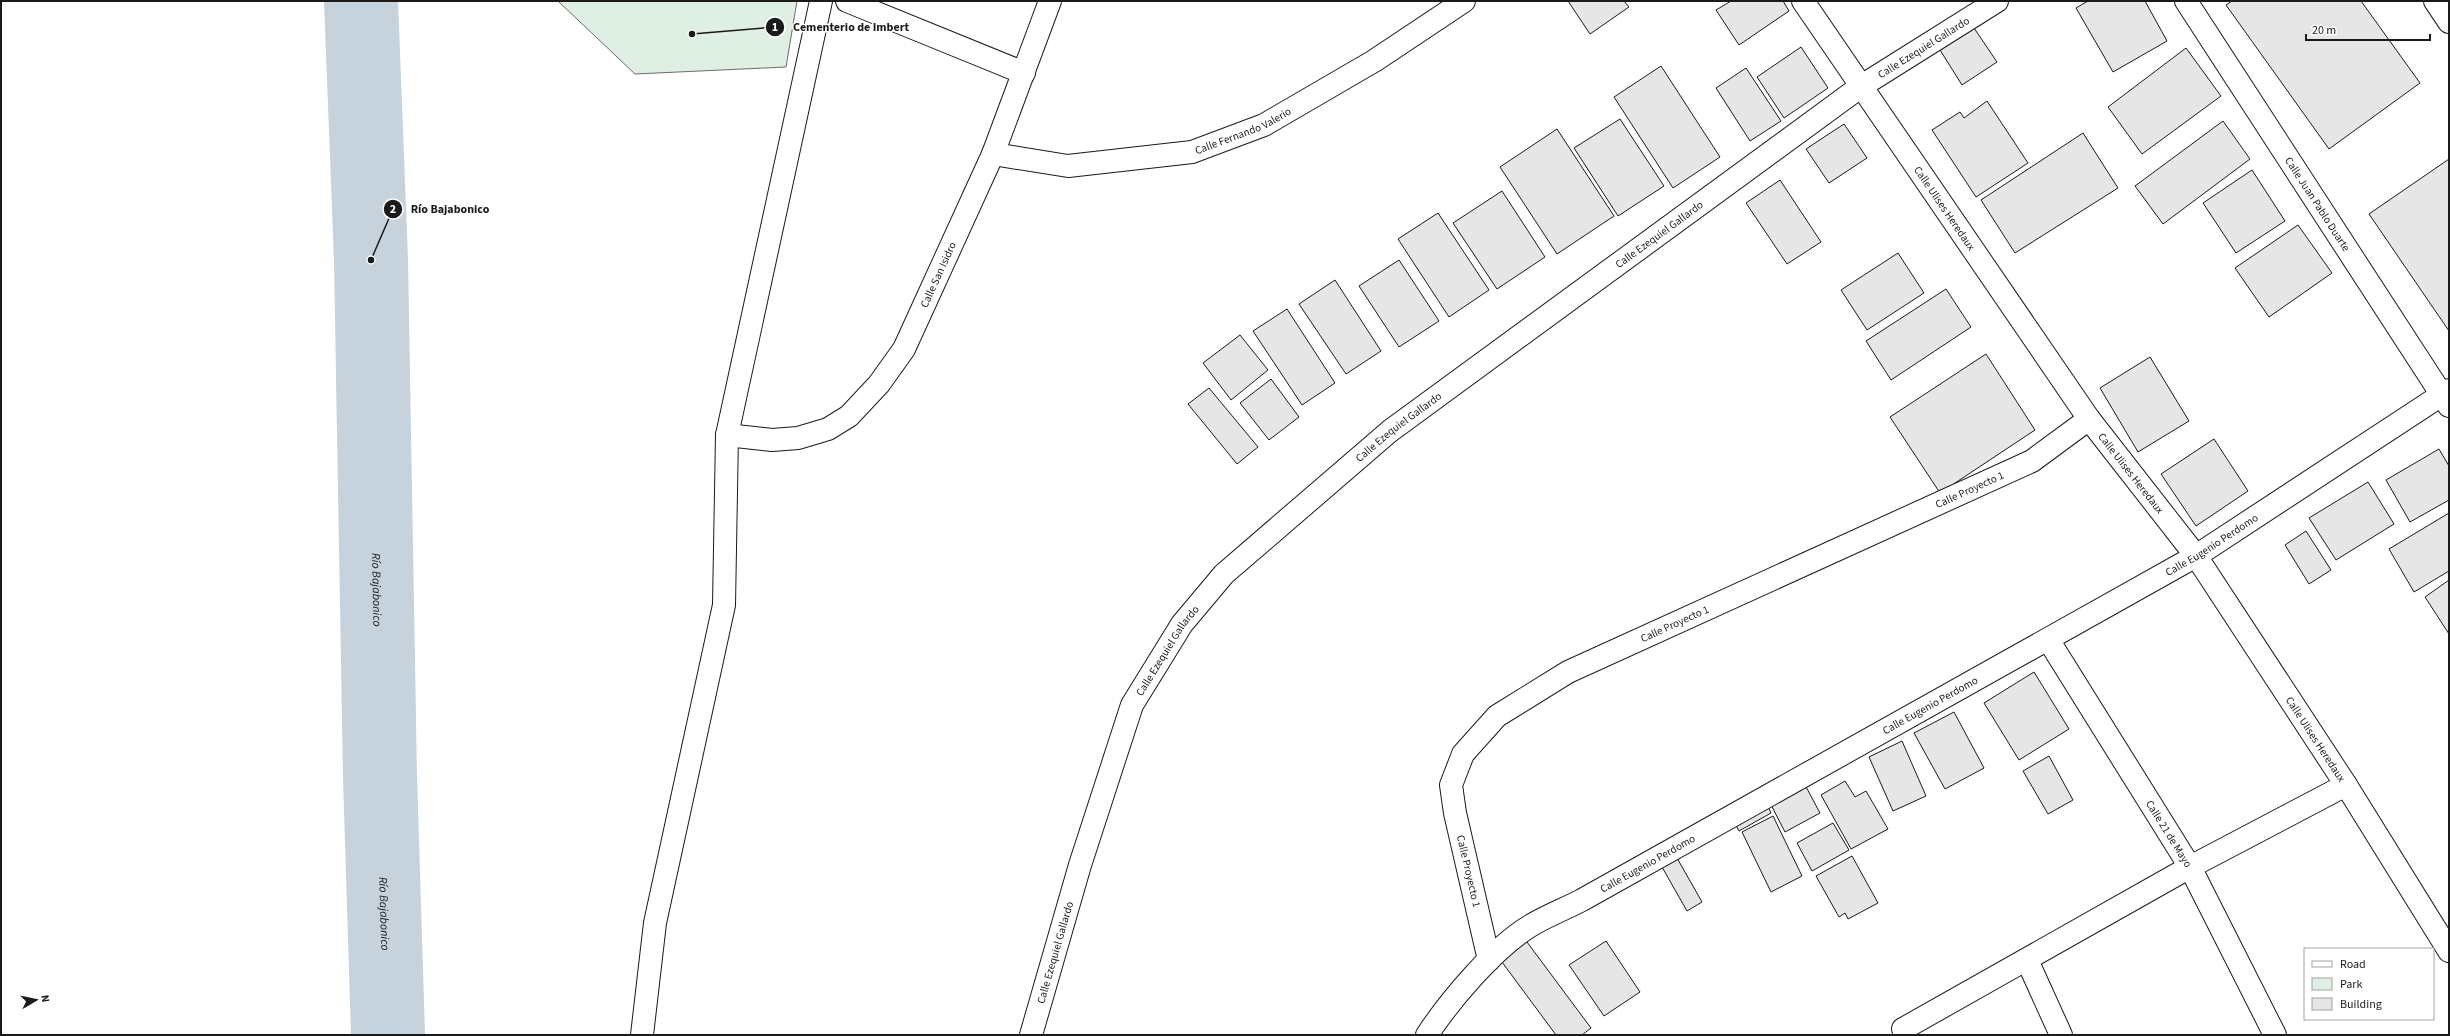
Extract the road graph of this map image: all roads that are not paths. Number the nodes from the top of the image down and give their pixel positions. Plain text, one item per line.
1 (821, 1) edge
2 (847, 1) edge
3 (1050, 1) edge
4 (1464, 1) edge
5 (1804, 1) edge
6 (1997, 1) edge
7 (2186, 1) edge
8 (2435, 1) edge
9 (2449, 22) edge
10 (1024, 73) junction
11 (1860, 87) junction
12 (993, 154) junction
13 (2447, 397) edge
14 (2089, 420) junction
15 (727, 435) junction
16 (2196, 556) junction
17 (2049, 641) junction
18 (2346, 785) junction
19 (2190, 866) junction
20 (2449, 951) edge
21 (1489, 960) junction
22 (2027, 960) junction
23 (1903, 1029) dead end
24 (1432, 1033) edge
25 (642, 1035) edge
26 (1031, 1035) edge
27 (2061, 1035) edge
28 (2275, 1035) edge

1 - 15 street
2 - 10 street
3 - 10 street, Calle San Isidro
4 - 12 street, Calle Fernando Valerio
5 - 11 street, Calle Ulises Heredaux
6 - 11 street, Calle Ezequiel Gallardo
7 - 13 street, Calle Juan Pablo Duarte
8 - 9 street
10 - 12 street, Calle San Isidro
11 - 14 street, Calle Ulises Heredaux
11 - 26 street, Calle Ezequiel Gallardo
12 - 15 street, Calle San Isidro
13 - 16 street, Calle Eugenio Perdomo
14 - 16 street, Calle Ulises Heredaux
14 - 21 street, Calle Proyecto 1
15 - 25 street
16 - 17 street, Calle Eugenio Perdomo
16 - 18 street, Calle Ulises Heredaux
17 - 19 street, Calle 21 de Mayo
17 - 21 street, Calle Eugenio Perdomo
18 - 19 street
18 - 20 street, Calle Ulises Heredaux
19 - 22 street
19 - 28 street, Calle 21 de Mayo
21 - 24 street, Calle Eugenio Perdomo
22 - 23 street
22 - 27 street

